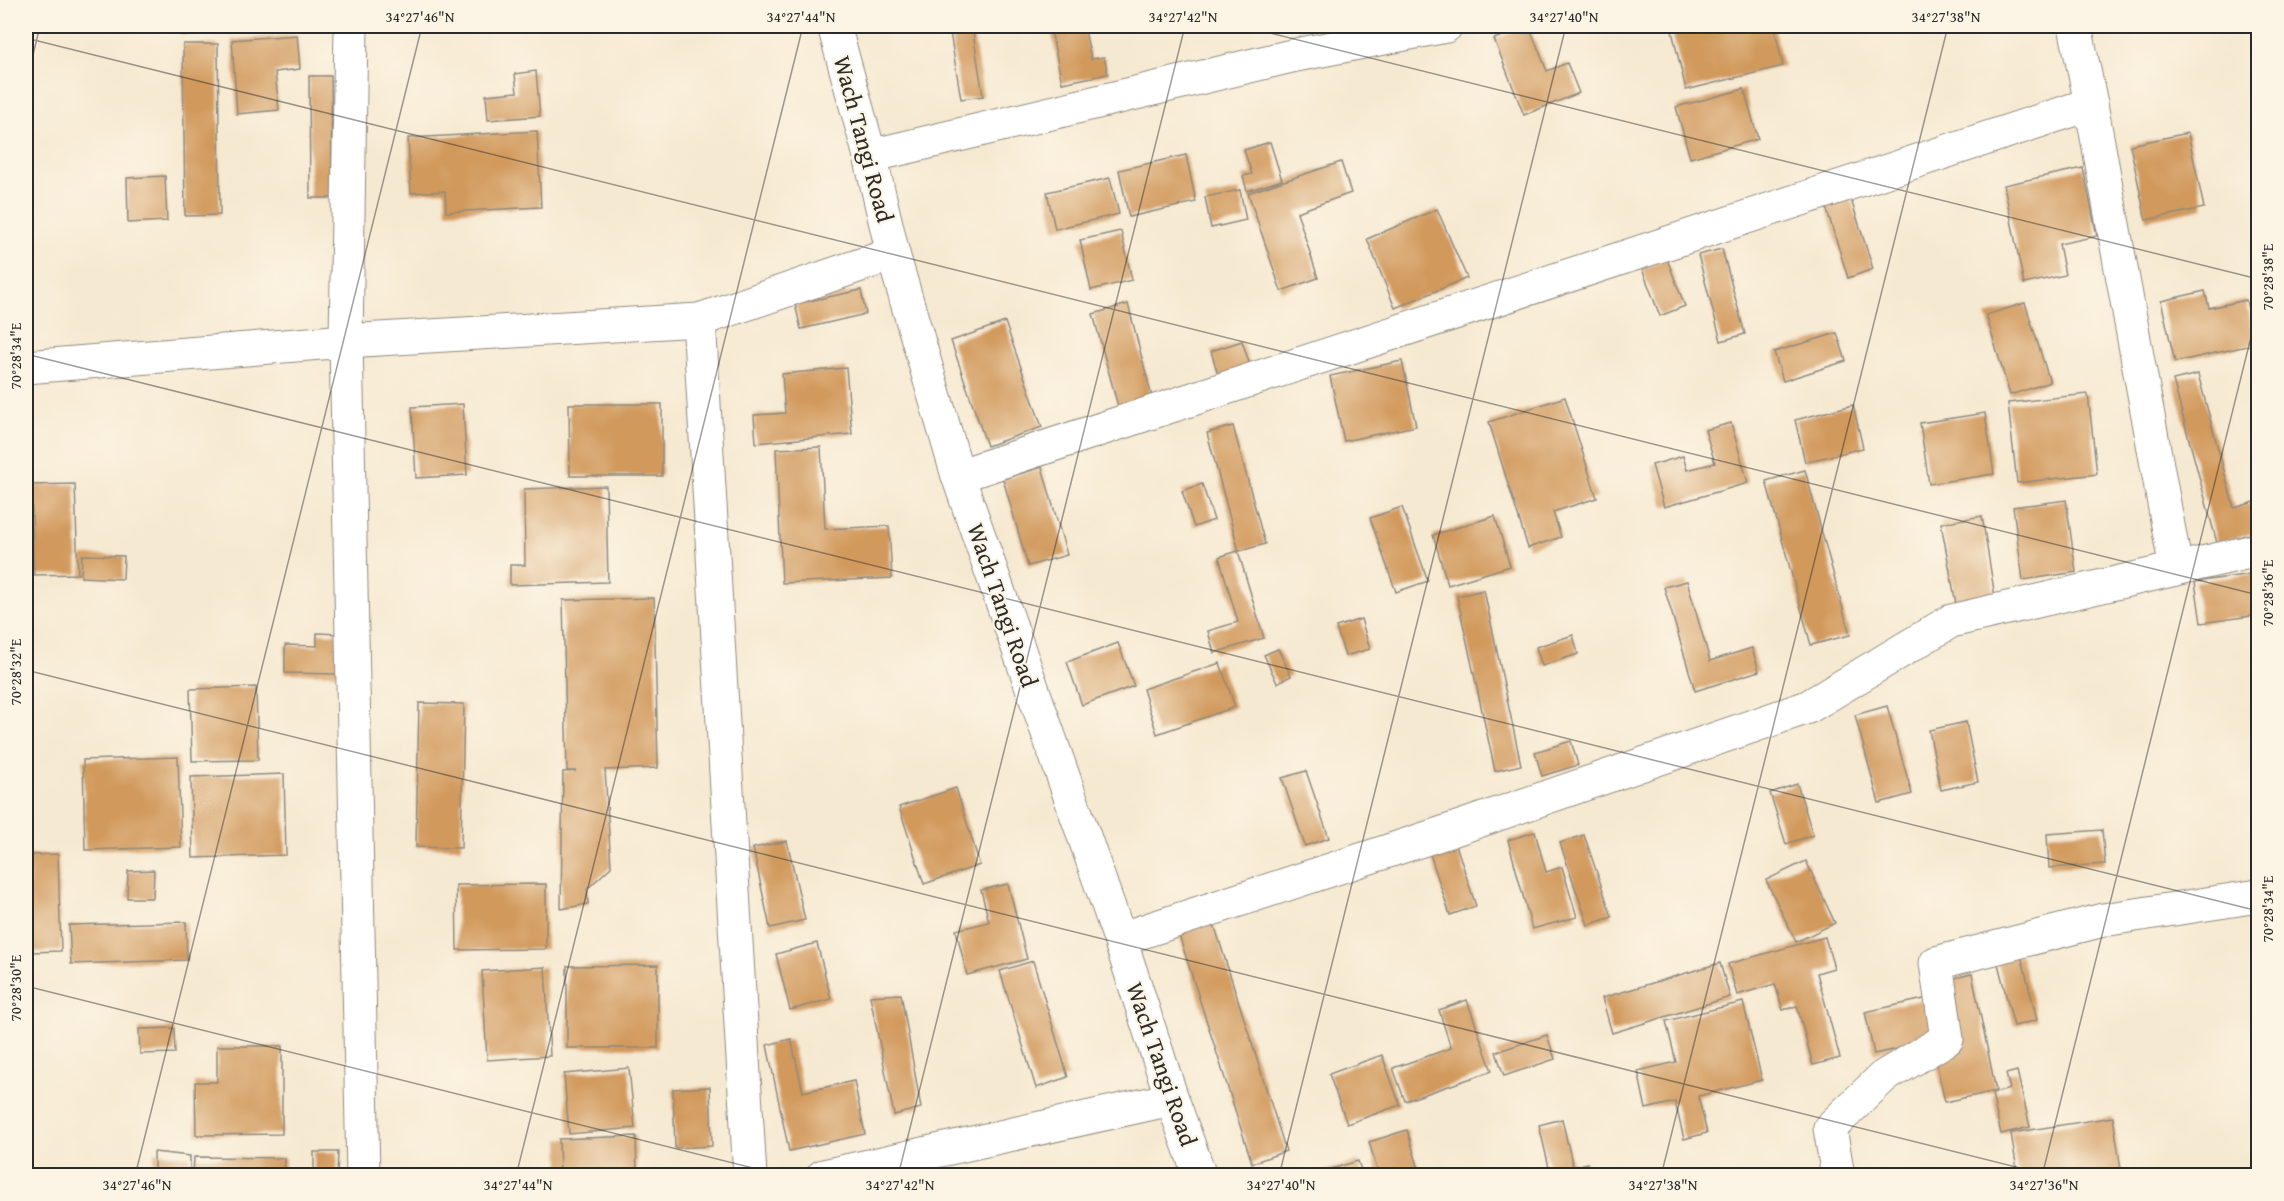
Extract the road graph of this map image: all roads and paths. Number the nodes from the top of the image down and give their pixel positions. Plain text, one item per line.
1 (351, 26) edge
2 (834, 26) edge
3 (1446, 26) edge
4 (2075, 26) edge
5 (2091, 104) junction
6 (870, 156) junction
7 (893, 254) junction
8 (699, 320) junction
9 (346, 341) junction
10 (26, 367) edge
11 (958, 476) junction
12 (2259, 550) edge
13 (2176, 569) junction
14 (2259, 896) edge
15 (1120, 939) junction
16 (1172, 1099) junction
17 (363, 1176) edge
18 (750, 1176) edge
19 (823, 1176) edge
20 (1200, 1176) edge
21 (1838, 1176) edge

1 - 9 street
2 - 6 street, Wach Tangi Road
3 - 6 street
4 - 5 street
5 - 11 street
5 - 13 street
6 - 7 street, Wach Tangi Road
7 - 8 street
7 - 11 street, Wach Tangi Road
8 - 9 street
8 - 18 street
9 - 10 street
9 - 17 street
11 - 15 street, Wach Tangi Road
12 - 13 street
13 - 15 street
14 - 21 street
15 - 16 street, Wach Tangi Road
16 - 19 street
16 - 20 street, Wach Tangi Road

